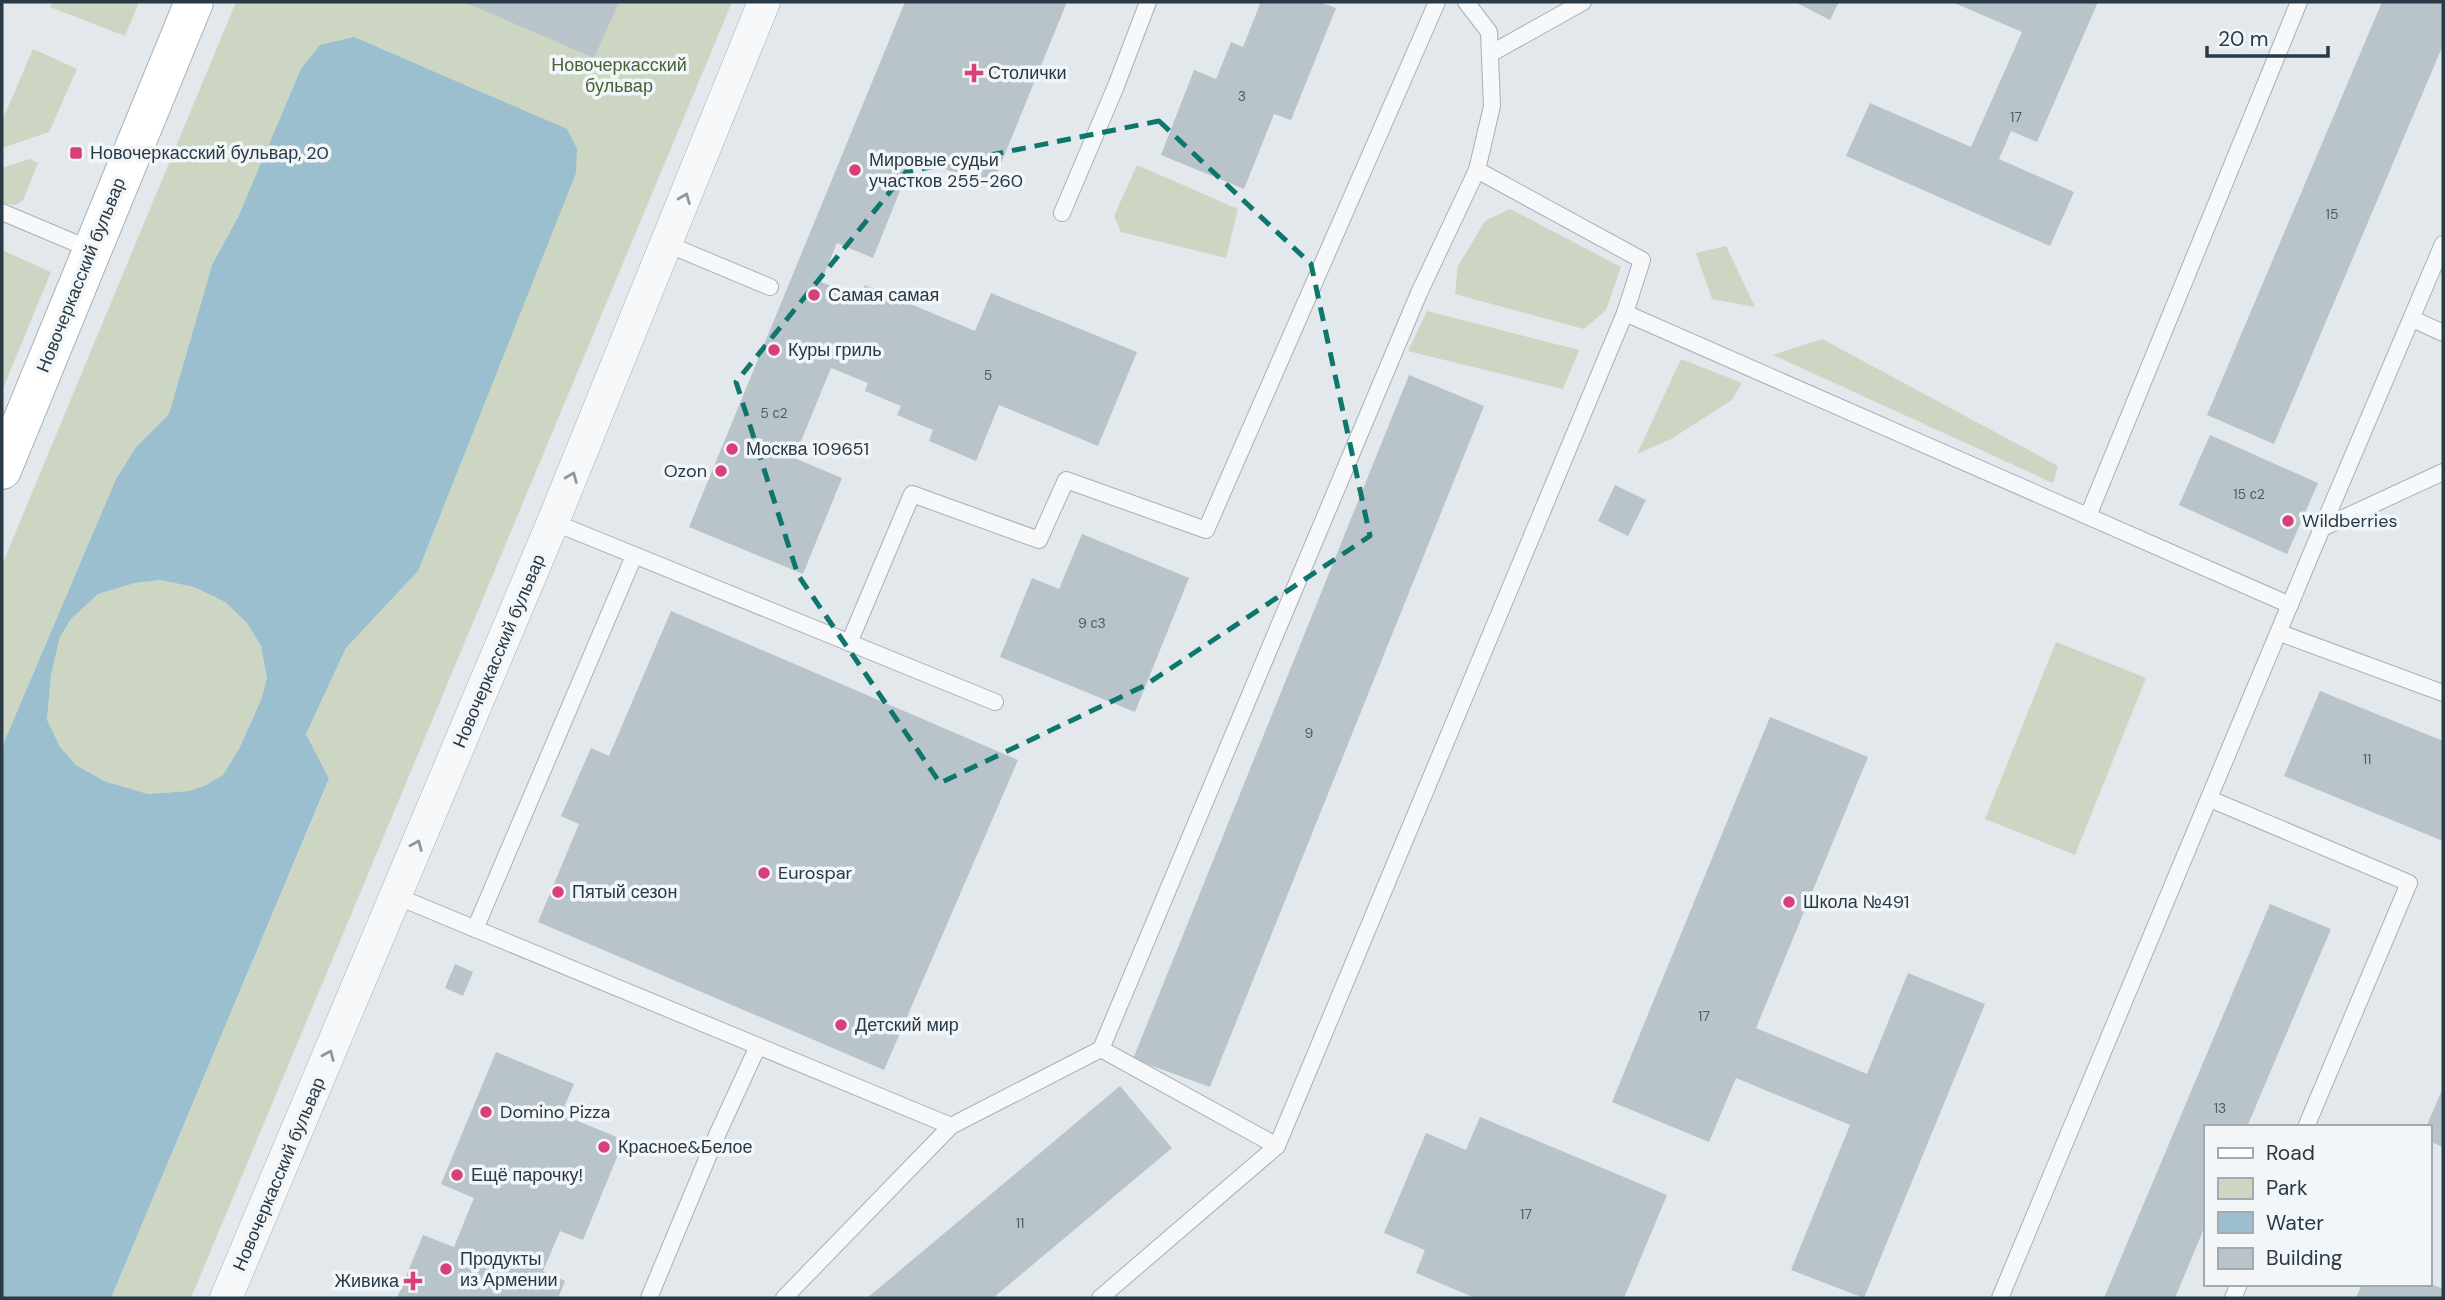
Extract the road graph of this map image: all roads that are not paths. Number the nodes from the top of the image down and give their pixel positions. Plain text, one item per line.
1 (194, 2) edge
2 (764, 2) edge
3 (1147, 2) edge
4 (1437, 2) edge
5 (1466, 2) edge
6 (1583, 2) edge
7 (2299, 2) edge
8 (1490, 54) junction
9 (1477, 170) junction
10 (2, 212) edge
11 (1062, 213) dead end
12 (667, 244) junction
13 (2443, 244) edge
14 (92, 250) junction
15 (770, 287) dead end
16 (1625, 313) junction
17 (2413, 319) junction
18 (2443, 332) edge
19 (2, 470) edge
20 (2443, 472) edge
21 (2088, 516) junction
22 (554, 522) junction
23 (2322, 528) junction
24 (634, 556) junction
25 (2290, 606) junction
26 (2280, 633) junction
27 (849, 643) junction
28 (2443, 693) edge
29 (995, 702) dead end
30 (2210, 799) junction
31 (396, 896) junction
32 (475, 929) junction
33 (758, 1046) junction
34 (1101, 1049) junction
35 (2307, 1125) edge
36 (951, 1126) junction
37 (1277, 1146) junction
38 (226, 1298) edge
39 (649, 1298) edge
40 (784, 1298) edge
41 (1100, 1298) edge
42 (2000, 1298) edge

1 - 14 street, Новочеркасский бульвар
12 -> 2 street, Новочеркасский бульвар
3 - 11 lane
4 - 27 lane
5 - 8 lane
6 - 8 lane
7 - 21 lane
8 - 9 lane
9 - 16 lane
9 - 34 lane
10 - 14 lane
12 - 15 lane
22 -> 12 street, Новочеркасский бульвар
13 - 17 lane
14 - 19 street, Новочеркасский бульвар
16 - 21 lane
16 - 37 lane
17 - 18 lane
17 - 23 lane
20 - 23 lane
21 - 25 lane
22 - 24 lane
31 -> 22 street, Новочеркасский бульвар
23 - 25 lane
24 - 27 lane
24 - 32 lane
25 - 26 lane
26 - 28 lane
26 - 30 lane
27 - 29 lane
30 - 35 lane
30 - 42 lane
31 - 32 lane
38 -> 31 street, Новочеркасский бульвар
32 - 33 lane
33 - 36 lane
33 - 39 lane
34 - 36 lane
34 - 37 lane
36 - 40 lane
37 - 41 lane

